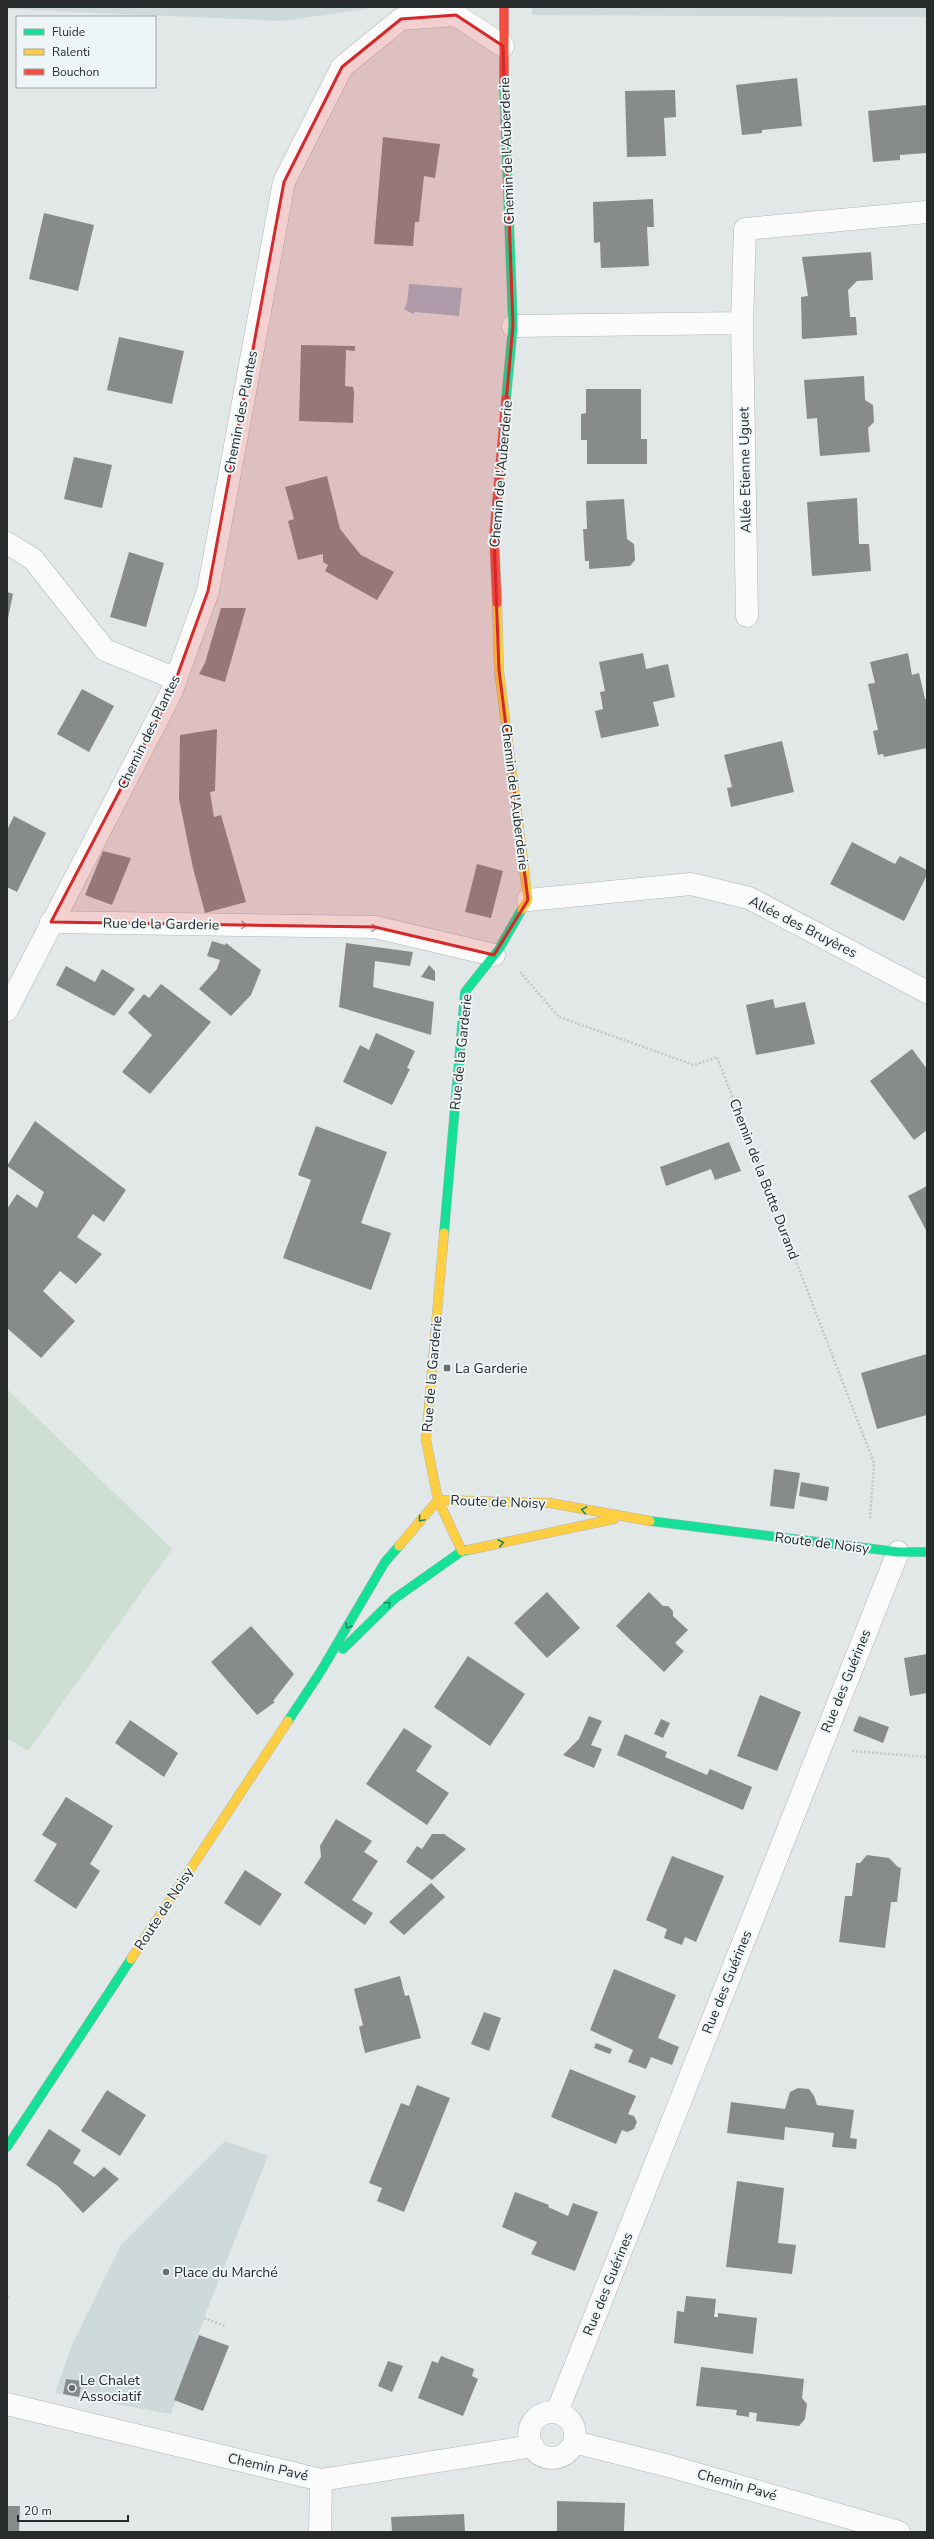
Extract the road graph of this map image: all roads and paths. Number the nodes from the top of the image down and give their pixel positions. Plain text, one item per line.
1 (504, 7) edge
2 (503, 46) junction
3 (927, 212) edge
4 (742, 323) junction
5 (514, 326) junction
6 (7, 544) edge
7 (747, 616) dead end
8 (176, 679) junction
9 (528, 900) junction
10 (51, 922) junction
11 (496, 952) junction
12 (927, 992) edge
13 (7, 1010) edge
14 (438, 1500) junction
15 (622, 1517) junction
16 (866, 1548) junction
17 (462, 1551) junction
18 (898, 1552) junction
19 (927, 1552) edge
20 (321, 1671) junction
21 (820, 1748) junction
22 (927, 1757) edge
23 (7, 2147) edge
24 (204, 2318) dead end
25 (224, 2326) dead end
26 (7, 2404) edge
27 (556, 2412) junction
28 (574, 2442) junction
29 (533, 2446) junction
30 (321, 2480) junction
31 (320, 2532) edge
32 (899, 2532) edge

1 - 2 street, Chemin de l'Auberderie
2 - 5 street, Chemin de l'Auberderie
2 - 8 street, Chemin des Plantes
3 - 4 street, Allée Etienne Uguet
4 - 5 street
4 - 7 street, Allée Etienne Uguet
5 - 9 street, Chemin de l'Auberderie
6 - 8 street
8 - 10 street, Chemin des Plantes
9 - 11 street
9 - 12 street, Allée des Bruyères
10 -> 11 street, Rue de la Garderie
10 - 13 street
11 - 14 street, Rue de la Garderie
11 - 16 path, Chemin de la Butte Durand
15 -> 14 street, Route de Noisy
14 - 17 street, Rue de la Garderie
14 -> 20 street, Route de Noisy
15 - 16 street, Route de Noisy
17 -> 15 street, Route de Noisy
16 - 18 street, Route de Noisy
20 -> 17 street, Route de Noisy
18 - 19 street, Route de Noisy
18 - 21 street, Rue des Guérines
20 - 23 street, Route de Noisy
21 - 22 path
21 - 27 street, Rue des Guérines
24 - 25 path
26 - 30 street, Chemin Pavé
27 - 28 street
27 - 29 street
28 - 29 street
28 - 32 street, Chemin Pavé
29 - 30 street, Chemin Pavé
30 - 31 street

